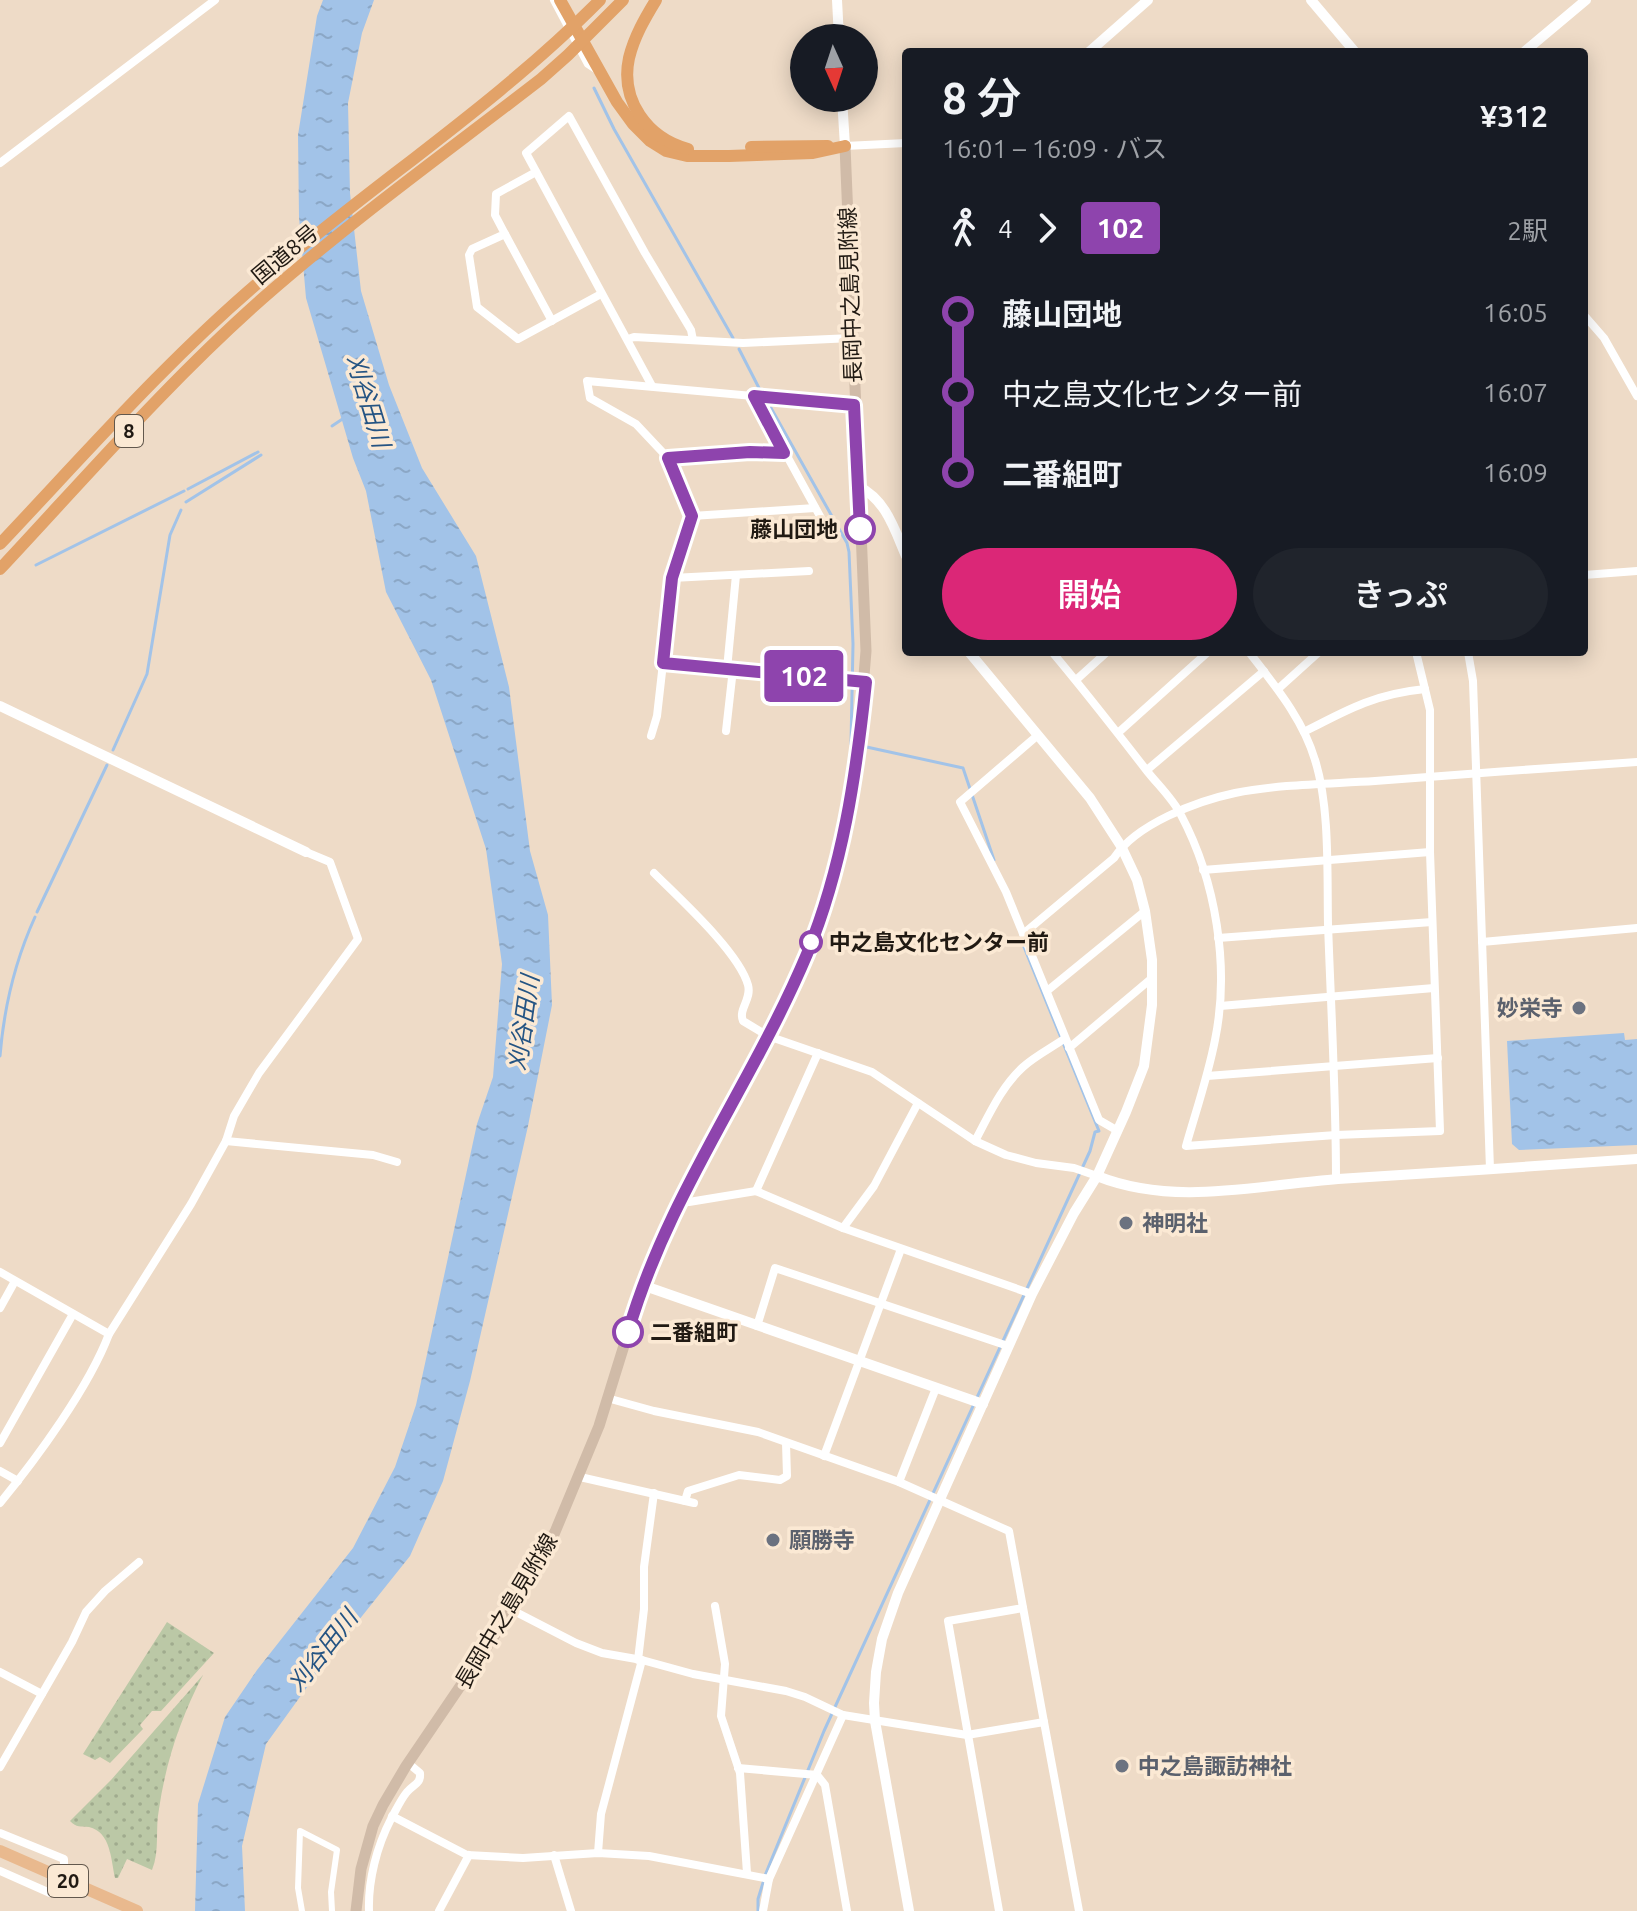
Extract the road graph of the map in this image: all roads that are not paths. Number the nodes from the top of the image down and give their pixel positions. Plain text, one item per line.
1 (215, 0) edge
2 (554, 0) edge
3 (560, 0) edge
4 (600, 0) edge
5 (623, 0) edge
6 (656, 0) edge
7 (837, 0) edge
8 (1148, 0) edge
9 (1311, 0) edge
10 (1586, 0) edge
11 (838, 24) edge
12 (1094, 48) edge
13 (1352, 48) edge
14 (1529, 48) edge
15 (600, 72) junction
16 (843, 112) edge
17 (902, 143) edge
18 (845, 146) junction
19 (0, 163) edge
20 (536, 172) junction
21 (505, 234) junction
22 (601, 294) junction
23 (1588, 320) edge
24 (552, 321) junction
25 (852, 338) junction
26 (628, 339) junction
27 (693, 340) junction
28 (652, 386) junction
29 (754, 396) junction
30 (1637, 396) edge
31 (854, 405) junction
32 (784, 453) junction
33 (668, 458) junction
34 (858, 486) junction
35 (815, 508) junction
36 (692, 516) junction
37 (832, 538) dead end
38 (0, 544) edge
39 (902, 548) edge
40 (0, 569) edge
41 (809, 571) dead end
42 (1637, 571) edge
43 (736, 575) junction
44 (1588, 575) edge
45 (672, 578) junction
46 (972, 656) edge
47 (1055, 656) edge
48 (1103, 656) edge
49 (1204, 656) edge
50 (1252, 656) edge
51 (1315, 656) edge
52 (1417, 656) edge
53 (1469, 656) edge
54 (663, 663) junction
55 (730, 669) junction
56 (1264, 671) junction
57 (1076, 680) junction
58 (866, 682) junction
59 (1278, 689) junction
60 (1425, 689) junction
61 (0, 706) edge
62 (726, 731) dead end
63 (1119, 732) junction
64 (1304, 732) junction
65 (1038, 735) junction
66 (651, 736) dead end
67 (1637, 762) edge
68 (1147, 770) junction
69 (1476, 773) junction
70 (1429, 777) junction
71 (1321, 785) junction
72 (1179, 811) junction
73 (1121, 846) junction
74 (306, 852) joint
75 (1430, 852) junction
76 (1326, 860) junction
77 (1203, 870) junction
78 (654, 873) dead end
79 (1145, 911) junction
80 (1432, 922) junction
81 (1328, 928) junction
82 (1637, 928) edge
83 (1023, 934) junction
84 (1218, 938) junction
85 (1482, 942) junction
86 (1152, 978) junction
87 (1434, 988) junction
88 (1047, 991) junction
89 (1331, 997) junction
90 (1220, 1006) junction
91 (768, 1036) junction
92 (1064, 1039) junction
93 (1069, 1048) junction
94 (818, 1053) junction
95 (1438, 1058) junction
96 (1334, 1066) junction
97 (1207, 1076) junction
98 (918, 1103) junction
99 (1118, 1131) junction
100 (1336, 1135) junction
101 (226, 1141) junction
102 (975, 1141) junction
103 (1637, 1159) edge
104 (397, 1162) dead end
105 (1490, 1169) junction
106 (1097, 1176) junction
107 (1336, 1179) junction
108 (756, 1191) junction
109 (679, 1201) junction
110 (843, 1228) junction
111 (901, 1249) junction
112 (0, 1272) edge
113 (15, 1281) junction
114 (642, 1285) junction
115 (1032, 1294) junction
116 (882, 1302) junction
117 (0, 1308) edge
118 (73, 1314) junction
119 (757, 1326) junction
120 (109, 1334) junction
121 (1008, 1346) junction
122 (861, 1361) junction
123 (936, 1388) junction
124 (607, 1398) junction
125 (983, 1404) junction
126 (0, 1443) edge
127 (786, 1443) junction
128 (824, 1456) junction
129 (0, 1471) edge
130 (580, 1477) junction
131 (18, 1481) junction
132 (899, 1482) junction
133 (654, 1493) junction
134 (940, 1500) junction
135 (0, 1503) edge
136 (139, 1562) dead end
137 (715, 1606) dead end
138 (1023, 1608) junction
139 (512, 1610) junction
140 (640, 1660) junction
141 (0, 1672) edge
142 (724, 1680) junction
143 (42, 1694) junction
144 (843, 1715) junction
145 (875, 1721) junction
146 (1044, 1722) junction
147 (967, 1735) junction
148 (408, 1763) junction
149 (0, 1767) edge
150 (738, 1768) junction
151 (817, 1775) junction
152 (392, 1816) junction
153 (0, 1833) edge
154 (0, 1851) edge
155 (598, 1853) junction
156 (469, 1855) junction
157 (554, 1855) junction
158 (64, 1865) dead end
159 (0, 1871) edge
160 (747, 1873) junction
161 (769, 1879) junction
162 (54, 1887) dead end
163 (137, 1911) edge
164 (302, 1911) edge
165 (332, 1911) edge
166 (356, 1911) edge
167 (369, 1911) edge
168 (439, 1911) edge
169 (571, 1911) edge
170 (763, 1911) edge
171 (847, 1911) edge
172 (909, 1911) edge
173 (999, 1911) edge
174 (1079, 1911) edge

1 - 19 street
2 - 15 street
3 - 15 highway
4 - 38 highway, 国道8号 / 8
5 - 40 highway, 国道8号 / 8
6 - 18 highway
7 - 11 street
8 - 12 street
9 - 13 street
10 - 14 street
15 - 18 highway
16 - 18 street
17 - 18 street
18 - 25 main road, 長岡中之島見附線
20 - 21 street
20 - 22 street
20 - 27 street
21 - 24 street
21 - 24 street
22 - 24 street
22 - 26 street
23 - 30 street
25 - 27 street
25 - 31 main road, 長岡中之島見附線
26 - 27 street
26 - 28 street
28 - 29 street
28 - 33 street
29 - 31 street
29 - 32 street
31 - 34 main road, 長岡中之島見附線
32 - 33 street
32 - 35 street
33 - 36 street
34 - 39 street
34 - 58 main road, 長岡中之島見附線
35 - 36 street
35 - 37 street
36 - 45 street
41 - 43 street
42 - 44 street
43 - 45 street
43 - 55 street
45 - 54 street
46 - 65 street
47 - 57 street
48 - 57 street
49 - 63 street
50 - 56 street
51 - 59 street
52 - 60 street
53 - 69 street
54 - 55 street
54 - 66 street
55 - 58 street
55 - 62 street
56 - 59 street
56 - 68 street
57 - 63 street
58 - 91 main road, 長岡中之島見附線
59 - 64 street
60 - 64 street
60 - 70 street
61 - 74 street
63 - 68 street
64 - 71 street
65 - 73 street
65 - 83 street
67 - 69 street
68 - 72 street
69 - 70 street
69 - 85 street
70 - 71 street
70 - 75 street
71 - 72 street
71 - 76 street
72 - 73 street
72 - 77 street
73 - 79 street
73 - 83 street
74 - 101 street
75 - 76 street
75 - 80 street
76 - 77 street
76 - 81 street
77 - 84 street
78 - 91 street
79 - 86 street
79 - 88 street
80 - 81 street
80 - 87 street
81 - 84 street
81 - 89 street
82 - 85 street
83 - 88 street
84 - 90 street
85 - 105 street
86 - 93 street
86 - 99 street
87 - 89 street
87 - 95 street
88 - 92 street
89 - 90 street
89 - 96 street
90 - 97 street
91 - 94 street
91 - 109 main road, 長岡中之島見附線
92 - 93 street
92 - 102 street
93 - 99 street
94 - 98 street
94 - 108 street
95 - 96 street
95 - 100 street
96 - 97 street
96 - 100 street
97 - 100 street
98 - 102 street
98 - 110 street
99 - 106 street
100 - 107 street
101 - 104 street
101 - 120 street
102 - 106 street
103 - 105 street
105 - 107 street
106 - 107 street
106 - 115 street
108 - 109 street
108 - 110 street
109 - 114 main road, 長岡中之島見附線
110 - 111 street
111 - 115 street
111 - 116 street
112 - 113 street
113 - 117 street
113 - 118 street
114 - 119 street
114 - 124 main road, 長岡中之島見附線
115 - 121 street
116 - 119 street
116 - 121 street
116 - 122 street
118 - 120 street
118 - 126 street
119 - 122 street
120 - 131 street
121 - 125 street
122 - 123 street
122 - 128 street
123 - 125 street
123 - 132 street
124 - 127 street
124 - 130 main road, 長岡中之島見附線
125 - 134 street
127 - 128 street
127 - 133 street
128 - 132 street
129 - 131 street
130 - 133 street
130 - 139 main road, 長岡中之島見附線
131 - 135 street
132 - 134 street
133 - 140 street
134 - 138 street
134 - 145 street
136 - 143 street
137 - 142 street
138 - 146 street
138 - 147 street
139 - 140 street
139 - 148 main road, 長岡中之島見附線
140 - 142 street
140 - 155 street
141 - 143 street
142 - 144 street
142 - 150 street
143 - 149 street
144 - 145 street
144 - 151 street
145 - 147 street
145 - 172 street
146 - 147 street
146 - 174 street
147 - 173 street
148 - 152 street
148 - 166 main road, 長岡中之島見附線
150 - 151 street
150 - 160 street
151 - 161 street
151 - 171 street
152 - 156 street
152 - 167 street
153 - 158 street
154 - 163 main road, 20
155 - 157 street
155 - 160 street
156 - 157 street
156 - 168 street
157 - 169 street
159 - 162 street
160 - 161 street
161 - 170 street
164 - 165 street

